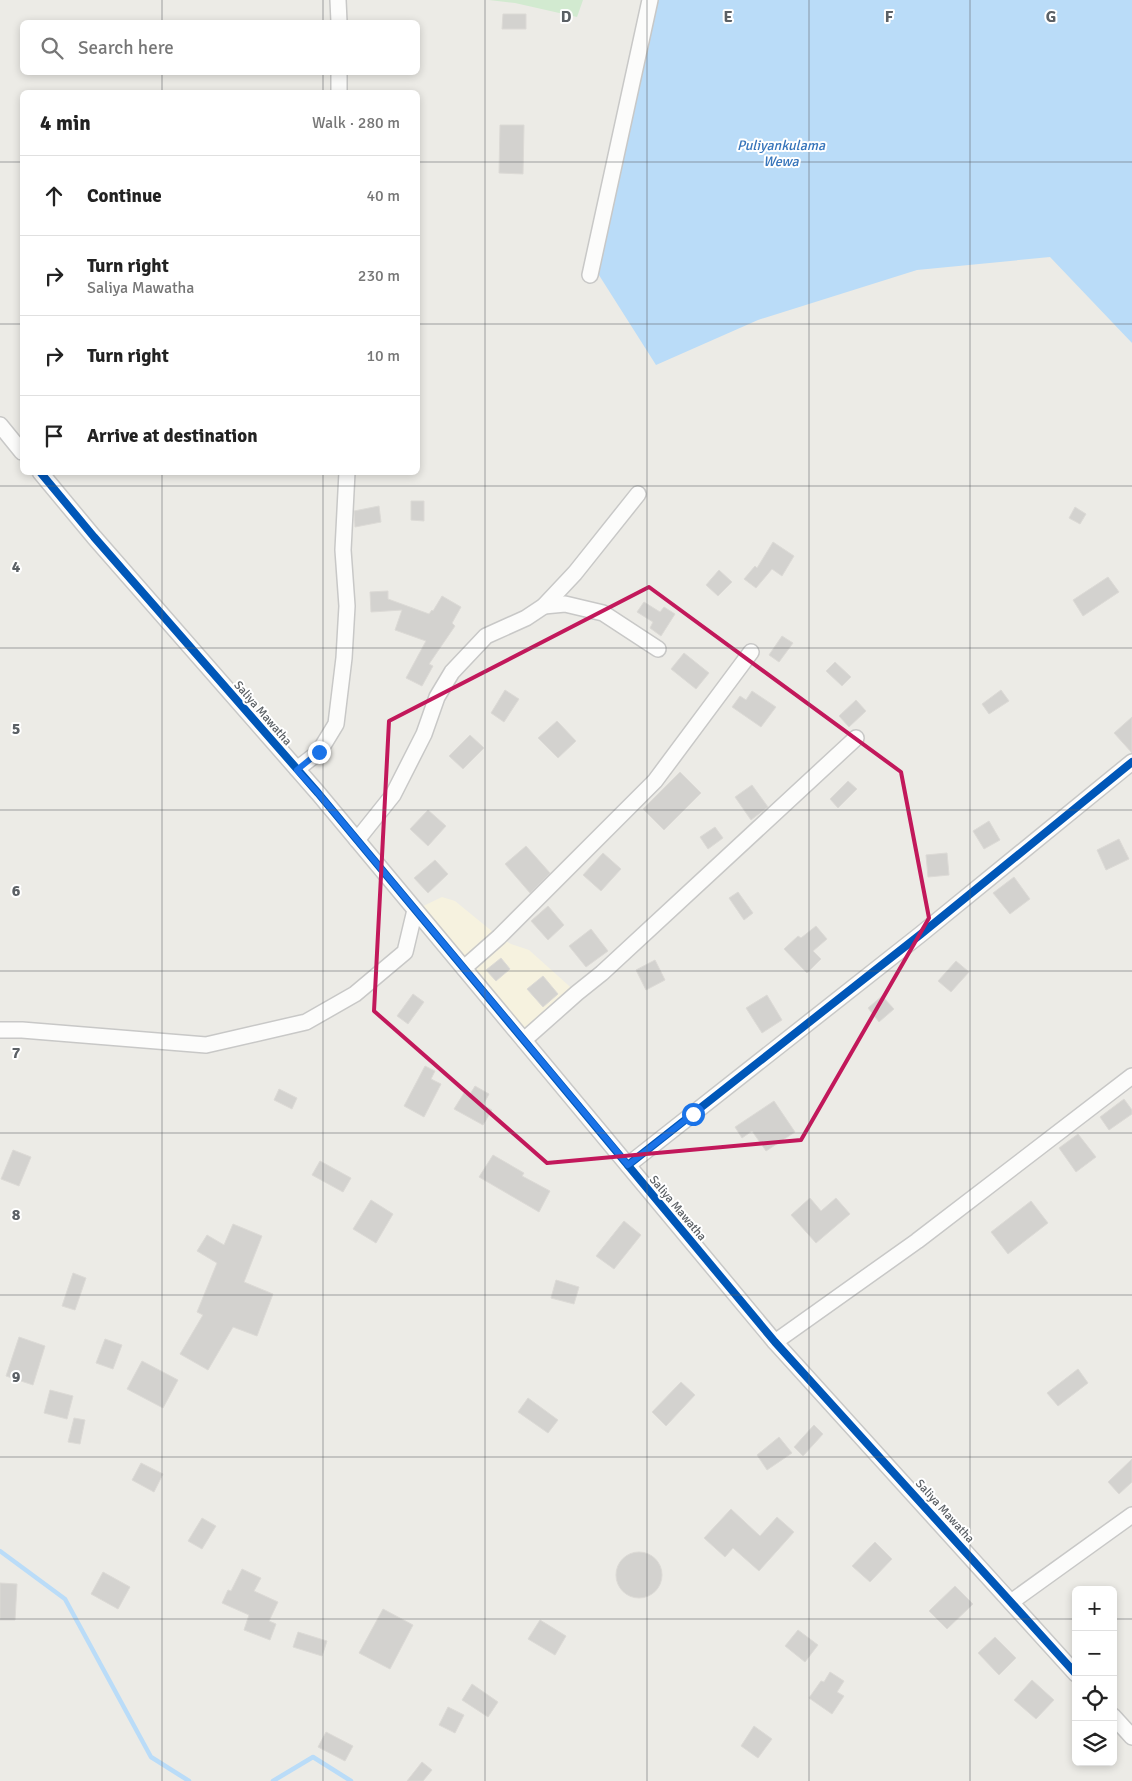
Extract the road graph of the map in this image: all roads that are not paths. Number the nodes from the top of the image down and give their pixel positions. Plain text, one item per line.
1 (338, 0) edge
2 (650, 0) edge
3 (339, 20) edge
4 (339, 75) edge
5 (339, 90) edge
6 (590, 276) dead end
7 (0, 425) edge
8 (20, 450) edge
9 (42, 475) edge
10 (347, 475) edge
11 (638, 494) dead end
12 (544, 606) junction
13 (658, 649) dead end
14 (751, 652) dead end
15 (856, 738) dead end
16 (1132, 762) edge
17 (297, 770) junction
18 (357, 840) junction
19 (415, 910) junction
20 (464, 968) junction
21 (0, 1030) edge
22 (524, 1040) junction
23 (1132, 1076) edge
24 (628, 1165) junction
25 (775, 1342) junction
26 (1132, 1515) edge
27 (1011, 1602) junction
28 (1072, 1670) edge
29 (1117, 1720) edge
30 (1132, 1737) edge

1 - 3 street
2 - 6 street
4 - 5 street
7 - 8 street
9 - 17 street, Saliya Mawatha
10 - 17 street
11 - 12 street
12 - 13 street
12 - 18 street
14 - 20 street
15 - 22 street
16 - 24 street
17 - 18 street, Saliya Mawatha
18 - 19 street, Saliya Mawatha
19 - 20 street, Saliya Mawatha
19 - 21 street
20 - 22 street, Saliya Mawatha
22 - 24 street, Saliya Mawatha
23 - 25 street
24 - 25 street, Saliya Mawatha
25 - 27 street, Saliya Mawatha
26 - 27 street
27 - 28 street, Saliya Mawatha
29 - 30 street

